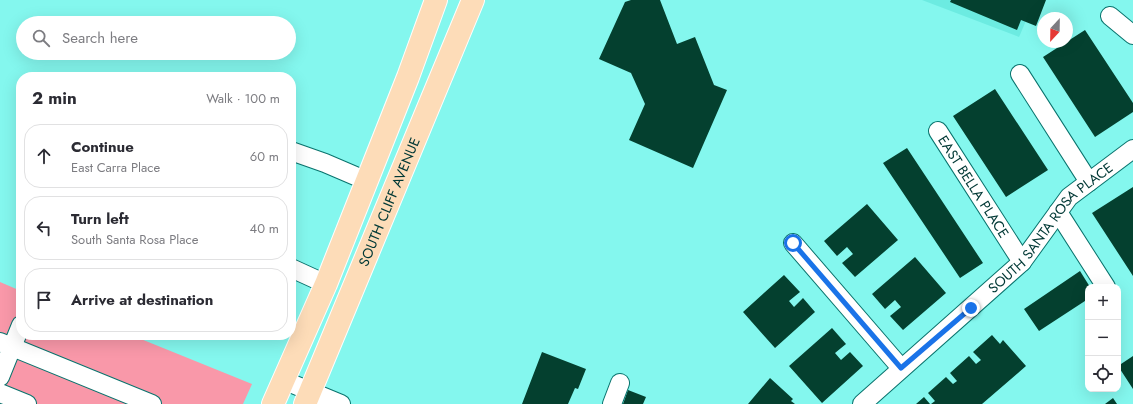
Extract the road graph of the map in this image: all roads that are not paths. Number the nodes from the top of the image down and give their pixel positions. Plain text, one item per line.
1 (436, 0) edge
2 (473, 0) edge
3 (1110, 16) dead end
4 (1133, 35) edge
5 (1020, 74) dead end
6 (938, 131) dead end
7 (1133, 149) edge
8 (296, 153) edge
9 (367, 181) junction
10 (1089, 182) junction
11 (1058, 212) junction
12 (793, 243) dead end
13 (1022, 262) junction
14 (296, 270) edge
15 (326, 284) junction
16 (1104, 284) edge
17 (16, 332) edge
18 (6, 345) edge
19 (901, 368) junction
20 (0, 377) edge
21 (283, 380) junction
22 (620, 383) dead end
23 (0, 393) edge
24 (308, 398) edge
25 (27, 404) edge
26 (152, 404) edge
27 (273, 404) edge
28 (341, 404) edge
29 (612, 404) edge
30 (862, 404) edge

1 - 9 main road, SOUTH CLIFF AVENUE
2 - 24 main road, SOUTH CLIFF AVENUE
3 - 4 street
5 - 10 street
6 - 13 street, EAST BELLA PLACE
7 - 10 street, SOUTH SANTA ROSA PLACE
8 - 9 street
9 - 15 main road, SOUTH CLIFF AVENUE
10 - 11 street, SOUTH SANTA ROSA PLACE
11 - 13 street, SOUTH SANTA ROSA PLACE
11 - 16 street
12 - 19 street
13 - 19 street, SOUTH SANTA ROSA PLACE
14 - 15 street
15 - 21 main road, SOUTH CLIFF AVENUE
17 - 18 street
18 - 20 street
18 - 26 street
19 - 30 street, SOUTH SANTA ROSA PLACE
21 - 24 street
21 - 27 main road, SOUTH CLIFF AVENUE
22 - 29 street
23 - 25 street
24 - 28 street

